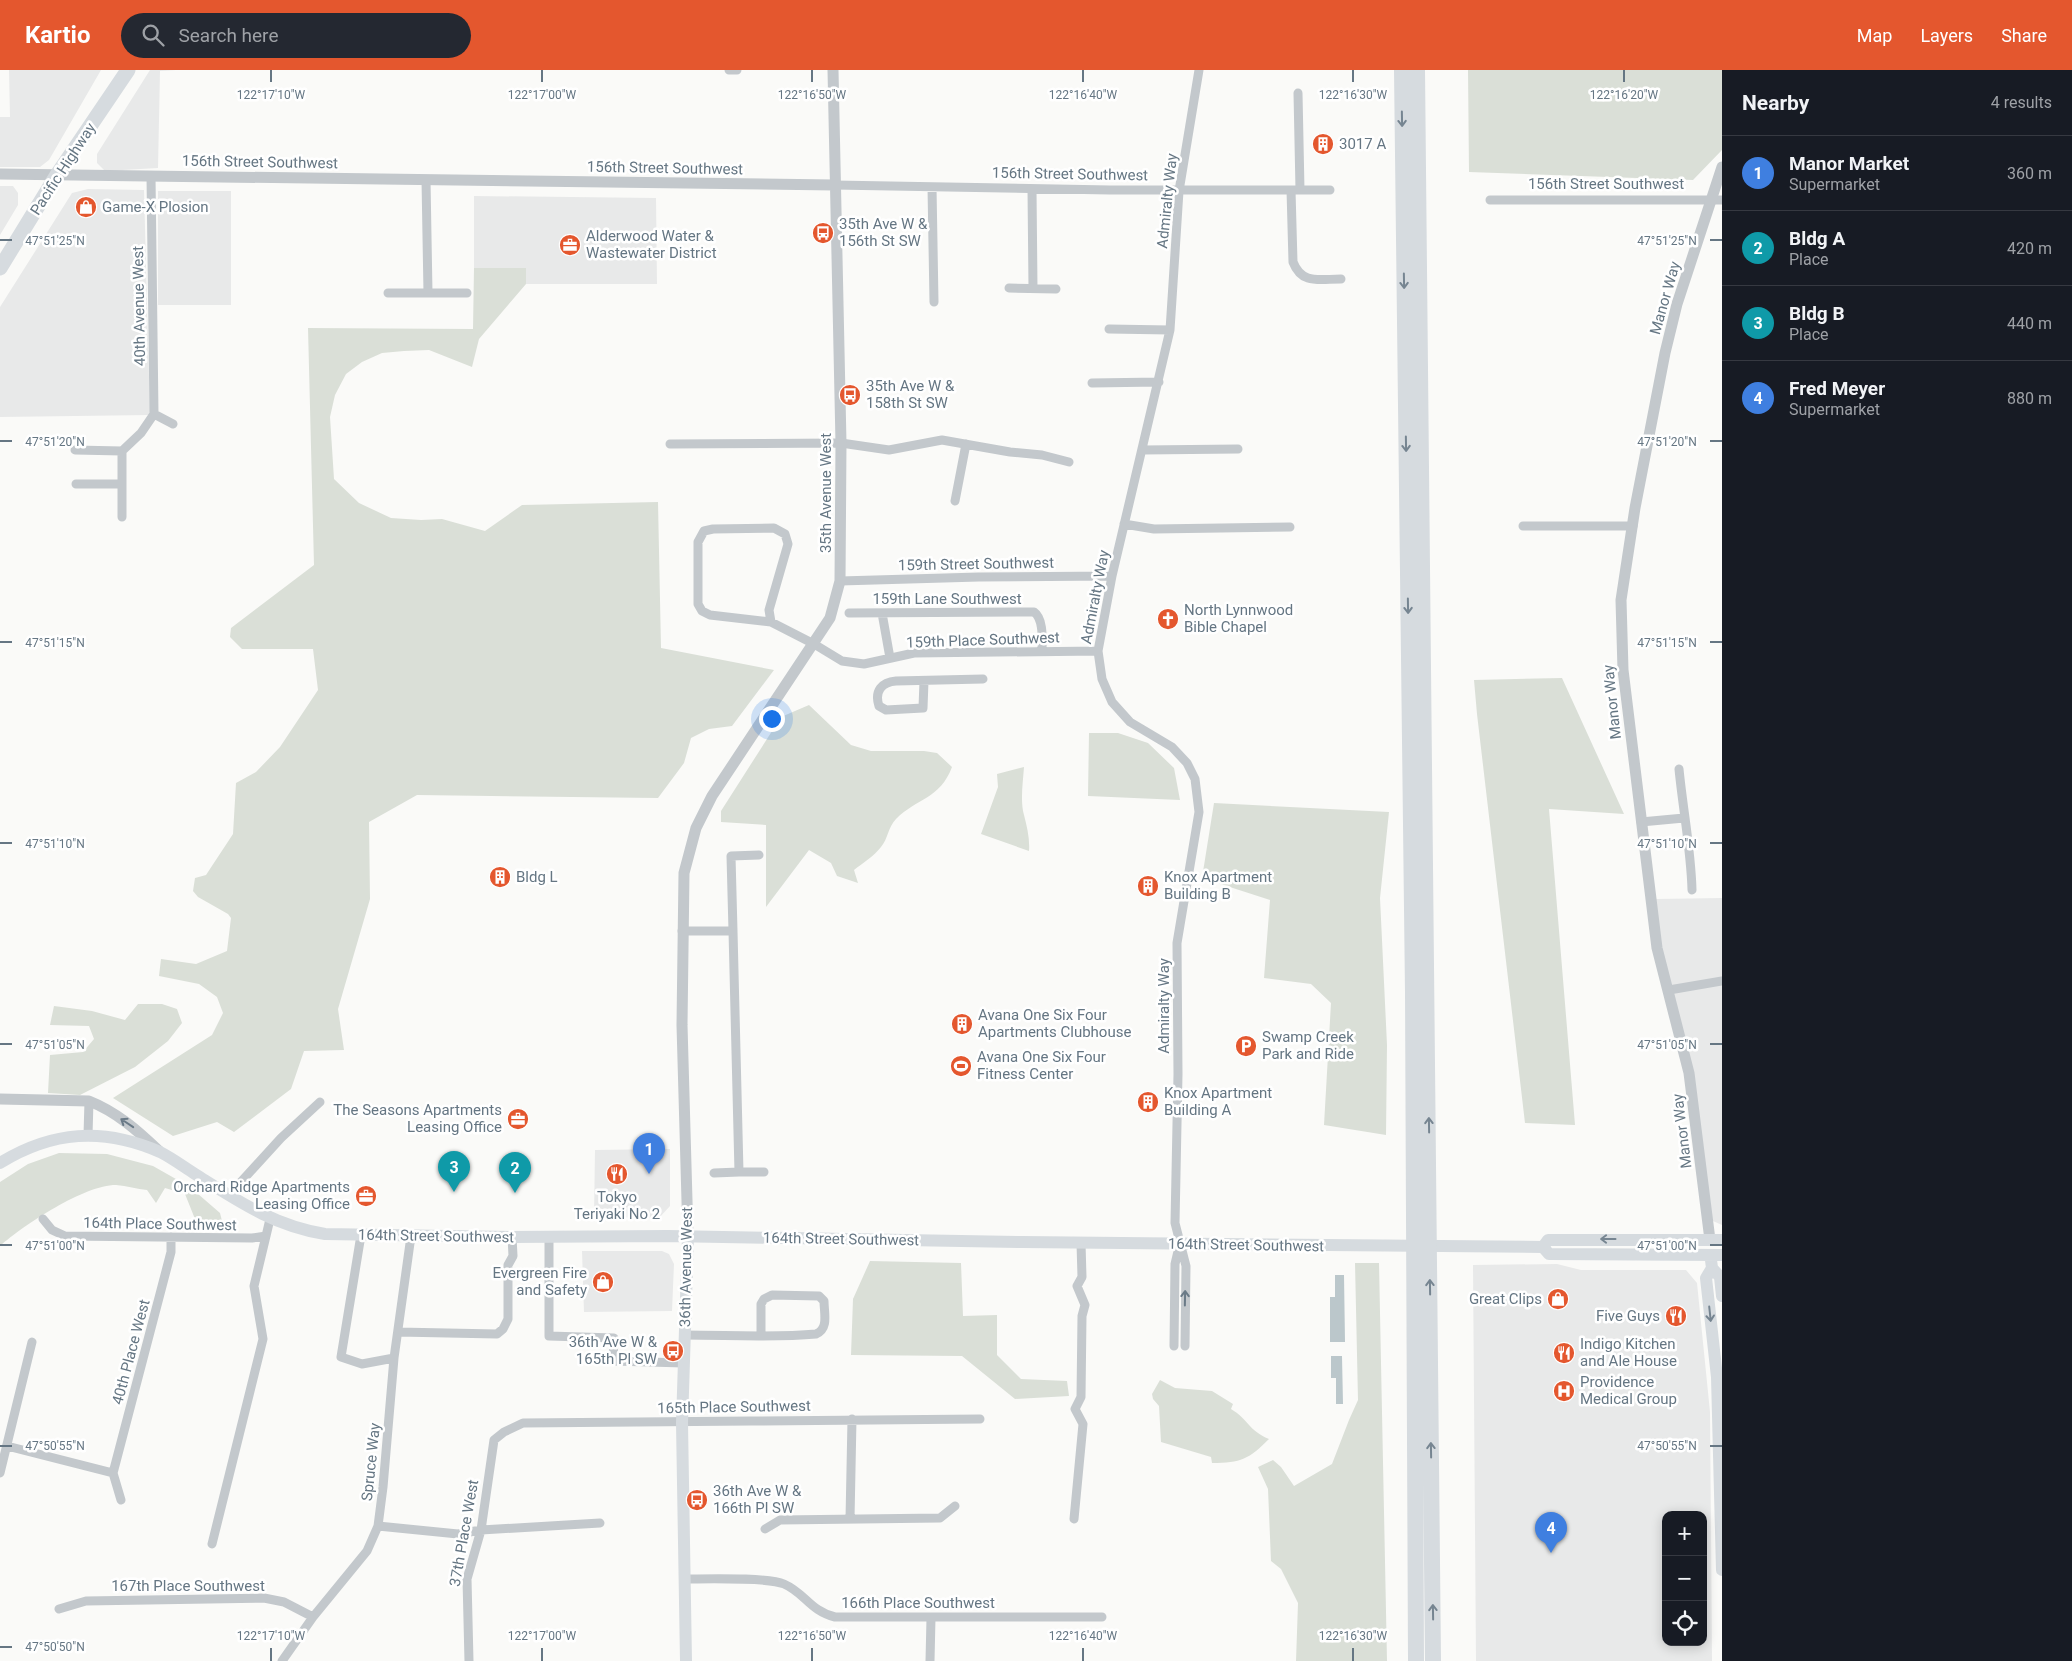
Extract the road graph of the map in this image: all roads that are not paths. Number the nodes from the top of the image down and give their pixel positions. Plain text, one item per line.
1 (128, 70) edge
2 (728, 70) edge
3 (737, 70) edge
4 (833, 70) edge
5 (1199, 70) edge
6 (1402, 70) edge
7 (1417, 70) edge
8 (1298, 93) dead end
9 (1722, 167) edge
10 (0, 174) edge
11 (56, 175) junction
12 (151, 176) junction
13 (426, 180) junction
14 (834, 185) junction
15 (932, 187) junction
16 (1032, 189) junction
17 (1296, 190) junction
18 (1330, 190) dead end
19 (1179, 191) junction
20 (1717, 199) edge
21 (1490, 200) dead end
22 (0, 268) edge
23 (1341, 279) dead end
24 (1009, 288) dead end
25 (1033, 288) junction
26 (1056, 288) dead end
27 (388, 293) dead end
28 (428, 293) junction
29 (468, 294) dead end
30 (934, 302) dead end
31 (1108, 329) dead end
32 (1170, 330) junction
33 (1159, 382) junction
34 (1092, 383) dead end
35 (154, 414) junction
36 (173, 424) dead end
37 (841, 443) junction
38 (670, 444) dead end
39 (966, 444) junction
40 (1238, 449) dead end
41 (74, 450) dead end
42 (1143, 450) junction
43 (122, 451) junction
44 (1068, 462) dead end
45 (76, 484) dead end
46 (122, 484) junction
47 (955, 501) dead end
48 (122, 517) dead end
49 (1124, 524) junction
50 (1523, 526) dead end
51 (1632, 526) junction
52 (1290, 527) dead end
53 (1112, 576) junction
54 (840, 581) junction
55 (849, 613) dead end
56 (882, 613) junction
57 (770, 622) junction
58 (814, 644) junction
59 (1042, 651) junction
60 (1098, 651) junction
61 (890, 658) junction
62 (983, 679) dead end
63 (924, 681) junction
64 (1679, 769) dead end
65 (1684, 818) junction
66 (1642, 822) junction
67 (759, 855) dead end
68 (684, 873) joint
69 (1692, 890) dead end
70 (682, 931) junction
71 (733, 931) junction
72 (1722, 981) edge
73 (1669, 990) junction
74 (0, 1099) edge
75 (89, 1102) junction
76 (320, 1102) dead end
77 (88, 1135) junction
78 (160, 1152) junction
79 (0, 1163) edge
80 (739, 1172) junction
81 (764, 1172) dead end
82 (714, 1173) dead end
83 (229, 1195) junction
84 (43, 1219) dead end
85 (270, 1219) junction
86 (360, 1235) junction
87 (266, 1236) junction
88 (411, 1236) junction
89 (549, 1236) junction
90 (688, 1236) junction
91 (512, 1237) junction
92 (171, 1238) junction
93 (1716, 1240) edge
94 (1081, 1243) junction
95 (1180, 1244) junction
96 (1543, 1247) junction
97 (1715, 1259) edge
98 (1722, 1296) edge
99 (398, 1332) junction
100 (685, 1335) junction
101 (761, 1335) junction
102 (32, 1342) dead end
103 (1174, 1346) dead end
104 (1185, 1346) dead end
105 (394, 1358) junction
106 (684, 1363) junction
107 (852, 1419) junction
108 (980, 1420) dead end
109 (682, 1423) junction
110 (494, 1440) joint
111 (7, 1446) junction
112 (0, 1473) edge
113 (113, 1473) junction
114 (121, 1500) dead end
115 (955, 1506) dead end
116 (1074, 1519) dead end
117 (850, 1520) junction
118 (600, 1523) dead end
119 (378, 1526) junction
120 (765, 1529) dead end
121 (481, 1530) junction
122 (212, 1544) dead end
123 (1722, 1570) edge
124 (684, 1579) junction
125 (59, 1610) dead end
126 (313, 1617) junction
127 (1102, 1617) dead end
128 (931, 1618) junction
129 (282, 1661) edge
130 (469, 1661) edge
131 (686, 1661) edge
132 (930, 1661) edge
133 (1416, 1661) edge
134 (1433, 1661) edge

1 - 11 highway, Pacific Highway
2 - 3 street
4 - 14 street, 35th Avenue West
5 - 19 street, Admiralty Way
6 -> 133 highway
134 -> 7 highway
8 - 17 street
9 - 20 street, Manor Way
10 - 11 street, 156th Street Southwest
11 - 12 street, 156th Street Southwest
11 - 22 highway, Pacific Highway
12 - 13 street, 156th Street Southwest
12 - 35 street, 40th Avenue West
13 - 14 street, 156th Street Southwest
13 - 28 street
14 - 15 street, 156th Street Southwest
14 - 37 street, 35th Avenue West
15 - 16 street, 156th Street Southwest
15 - 30 street
16 - 19 street, 156th Street Southwest
16 - 25 street
17 - 18 street, 156th Street Southwest
17 - 19 street, 156th Street Southwest
17 - 23 street
19 - 32 street, Admiralty Way
20 - 21 street, 156th Street Southwest
20 - 51 street, Manor Way
24 - 25 street
25 - 26 street
27 - 28 street
28 - 29 street
31 - 32 street
32 - 33 street, Admiralty Way
33 - 34 street
33 - 42 street, Admiralty Way
35 - 36 street
35 - 43 street
37 - 38 street
37 - 39 street
37 - 54 street, 35th Avenue West
39 - 44 street
39 - 47 street
40 - 42 street
41 - 43 street
42 - 49 street, Admiralty Way
43 - 46 street
45 - 46 street
46 - 48 street
49 - 52 street
49 - 53 street, Admiralty Way
50 - 51 street
51 - 66 street, Manor Way
53 - 54 street, 159th Street Southwest
53 - 60 street, Admiralty Way
54 - 58 street, 35th Avenue West
55 - 56 street, 159th Lane Southwest
56 - 59 street, 159th Lane Southwest
56 - 61 street
57 - 57 street, 159th Place Southwest
57 - 58 street, 159th Place Southwest
58 - 61 street, 159th Place Southwest
58 - 68 street, 35th Avenue West
59 - 60 street, 159th Place Southwest
59 - 61 street, 159th Place Southwest
60 - 95 street, Admiralty Way
62 - 63 street
63 - 63 street
64 - 65 street
65 - 66 street
65 - 69 street
66 - 73 street, Manor Way
67 - 71 street
68 - 70 street, 36th Avenue West
70 - 71 street
70 - 90 street, 36th Avenue West
71 - 80 street
72 - 73 street
73 - 93 street, Manor Way
74 - 75 street
75 - 77 street
78 -> 75 street
76 - 83 street
77 - 78 main road, 164th Street Southwest
77 - 79 main road, 164th Street Southwest
78 - 83 main road, 164th Street Southwest
80 - 81 street
80 - 82 street
83 - 85 main road, 164th Street Southwest
84 - 92 street, 164th Place Southwest
85 - 86 main road, 164th Street Southwest
85 - 87 street
86 - 88 main road, 164th Street Southwest
86 - 105 street
87 - 92 street, 164th Place Southwest
87 - 122 street
88 - 91 main road, 164th Street Southwest
88 - 99 street, Spruce Way
89 - 90 main road, 164th Street Southwest
89 - 91 main road, 164th Street Southwest
89 - 106 street
90 - 94 main road, 164th Street Southwest
90 - 100 main road, 36th Avenue West
91 - 99 street
92 - 113 street, 40th Place West
93 -> 96 main road, 164th Street Southwest
93 - 97 main road
94 - 95 main road, 164th Street Southwest
94 - 116 street
95 - 96 main road, 164th Street Southwest
95 - 103 street
104 -> 95 street, Admiralty Way
96 - 97 main road, 164th Street Southwest
97 - 98 main road
97 -> 123 main road
99 - 105 street, Spruce Way
100 - 101 street
100 - 106 main road, 36th Avenue West
101 - 101 street
102 - 111 street
105 - 119 street, Spruce Way
106 - 109 main road, 36th Avenue West
107 - 108 street, 165th Place Southwest
107 - 109 street, 165th Place Southwest
107 - 117 street
109 - 110 street, 165th Place Southwest
109 - 124 main road, 36th Avenue West
110 - 121 street, 37th Place West
111 - 112 street
111 - 113 street
113 - 114 street
115 - 117 street
117 - 120 street
118 - 121 street
119 - 121 street
119 - 126 street, Spruce Way
121 - 130 street, 37th Place West
124 - 128 street, 166th Place Southwest
124 - 131 main road, 36th Avenue West
125 - 126 street, 167th Place Southwest
126 - 129 street, Spruce Way
127 - 128 street, 166th Place Southwest
128 - 132 street

